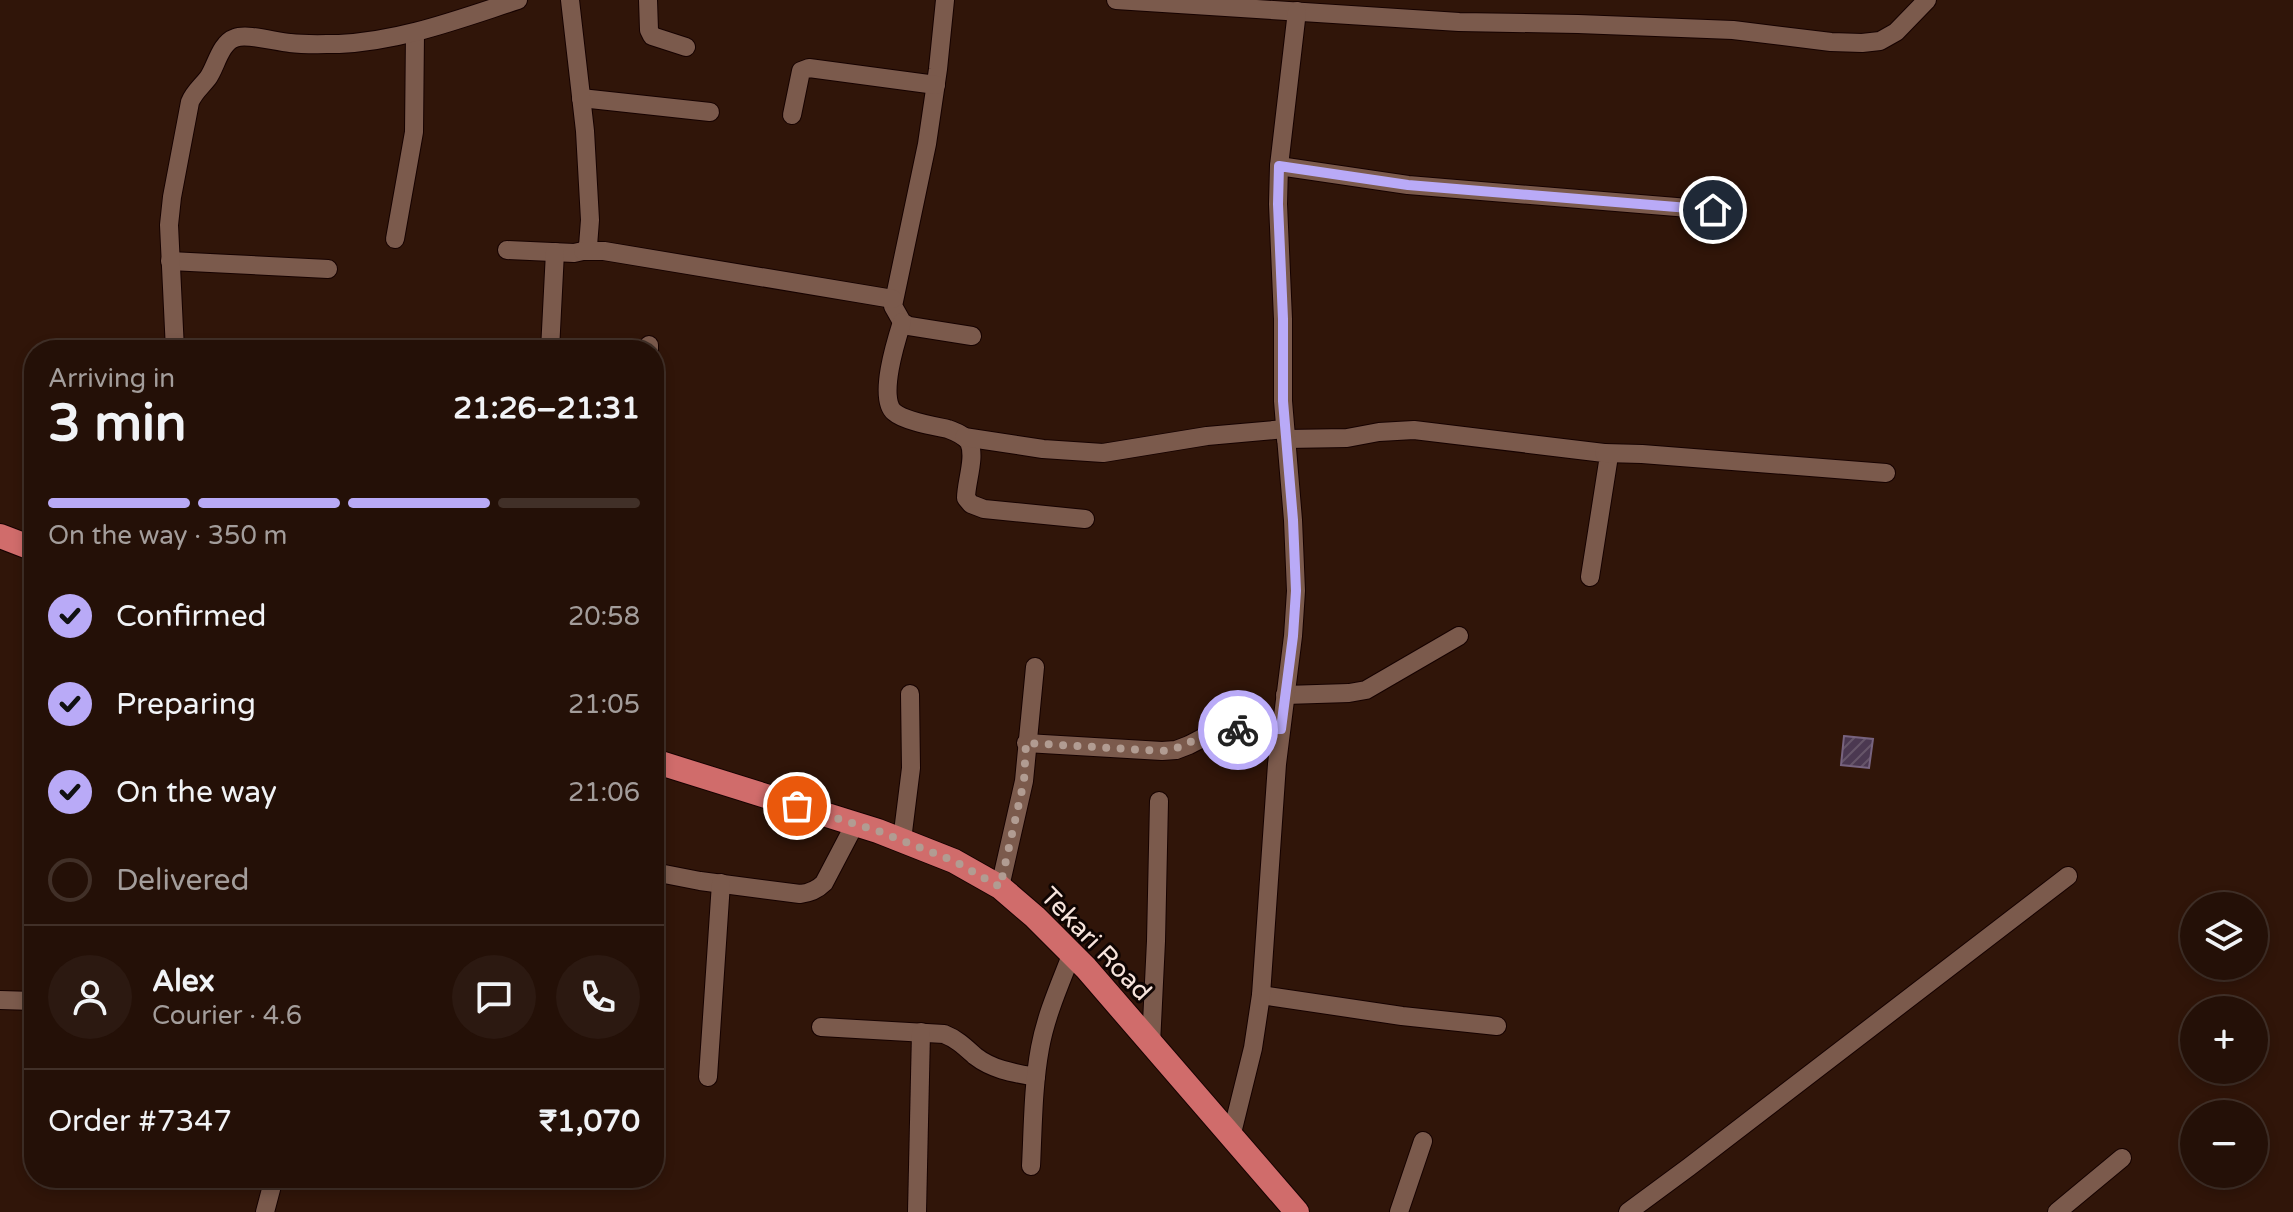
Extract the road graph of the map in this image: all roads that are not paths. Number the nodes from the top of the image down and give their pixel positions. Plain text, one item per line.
1 (518, 0) edge
2 (570, 0) edge
3 (648, 0) edge
4 (945, 0) edge
5 (1116, 0) edge
6 (1920, 4) edge
7 (1297, 11) junction
8 (415, 33) junction
9 (686, 47) dead end
10 (936, 85) junction
11 (581, 98) junction
12 (710, 112) dead end
13 (792, 115) dead end
14 (1279, 166) junction
15 (1713, 210) dead end
16 (395, 239) dead end
17 (507, 250) dead end
18 (583, 251) junction
19 (555, 252) junction
20 (170, 261) junction
21 (328, 269) dead end
22 (893, 299) junction
23 (902, 322) junction
24 (972, 336) dead end
25 (174, 340) edge
26 (551, 340) edge
27 (1286, 434) junction
28 (964, 437) junction
29 (1604, 453) junction
30 (1886, 473) dead end
31 (1085, 519) dead end
32 (0, 536) edge
33 (24, 545) edge
34 (1590, 577) dead end
35 (1459, 636) dead end
36 (1035, 667) dead end
37 (910, 694) dead end
38 (1285, 695) junction
39 (1281, 729) junction
40 (1026, 743) junction
41 (664, 764) edge
42 (1159, 801) dead end
43 (855, 824) junction
44 (902, 840) junction
45 (664, 874) edge
46 (2068, 876) dead end
47 (721, 883) junction
48 (1000, 887) junction
49 (1072, 953) junction
50 (1261, 995) junction
51 (0, 1000) edge
52 (24, 1001) edge
53 (1497, 1026) dead end
54 (821, 1027) dead end
55 (921, 1032) junction
56 (1151, 1044) junction
57 (708, 1077) dead end
58 (1036, 1077) junction
59 (1231, 1137) junction
60 (1423, 1141) dead end
61 (2122, 1158) dead end
62 (1031, 1166) dead end
63 (271, 1188) edge
64 (265, 1212) edge
65 (917, 1212) edge
66 (1297, 1212) edge
67 (1399, 1212) edge
68 (1628, 1212) edge
69 (2057, 1212) edge

1 - 8 street
2 - 11 street
3 - 9 street
4 - 10 street
5 - 7 street
6 - 7 street
7 - 14 street
8 - 16 street
8 - 20 street
10 - 13 street
10 - 22 street
11 - 12 street
11 - 18 street
14 - 15 street
14 - 27 street
17 - 19 street
18 - 19 street
18 - 22 street
19 - 26 street
20 - 21 street
20 - 25 street
22 - 23 street
23 - 24 street
23 - 28 street
27 - 28 street
27 - 29 street
27 - 38 street
28 - 31 street
29 - 30 street
29 - 34 street
32 - 33 highway
35 - 38 street
36 - 40 street
37 - 44 street
38 - 39 street
39 - 40 street
39 - 50 street
40 - 48 street
41 - 43 highway, Tekari Road
42 - 56 street
43 - 44 highway, Tekari Road
43 - 47 street
44 - 48 highway, Tekari Road
45 - 47 street
46 - 68 street
47 - 57 street
48 - 49 highway, Tekari Road
49 - 56 highway, Tekari Road
49 - 58 street
50 - 53 street
50 - 59 street
51 - 52 street
54 - 55 street
55 - 58 street
55 - 65 street
56 - 59 highway, Tekari Road
58 - 62 street
59 - 66 highway, Tekari Road
60 - 67 street
61 - 69 street
63 - 64 street

